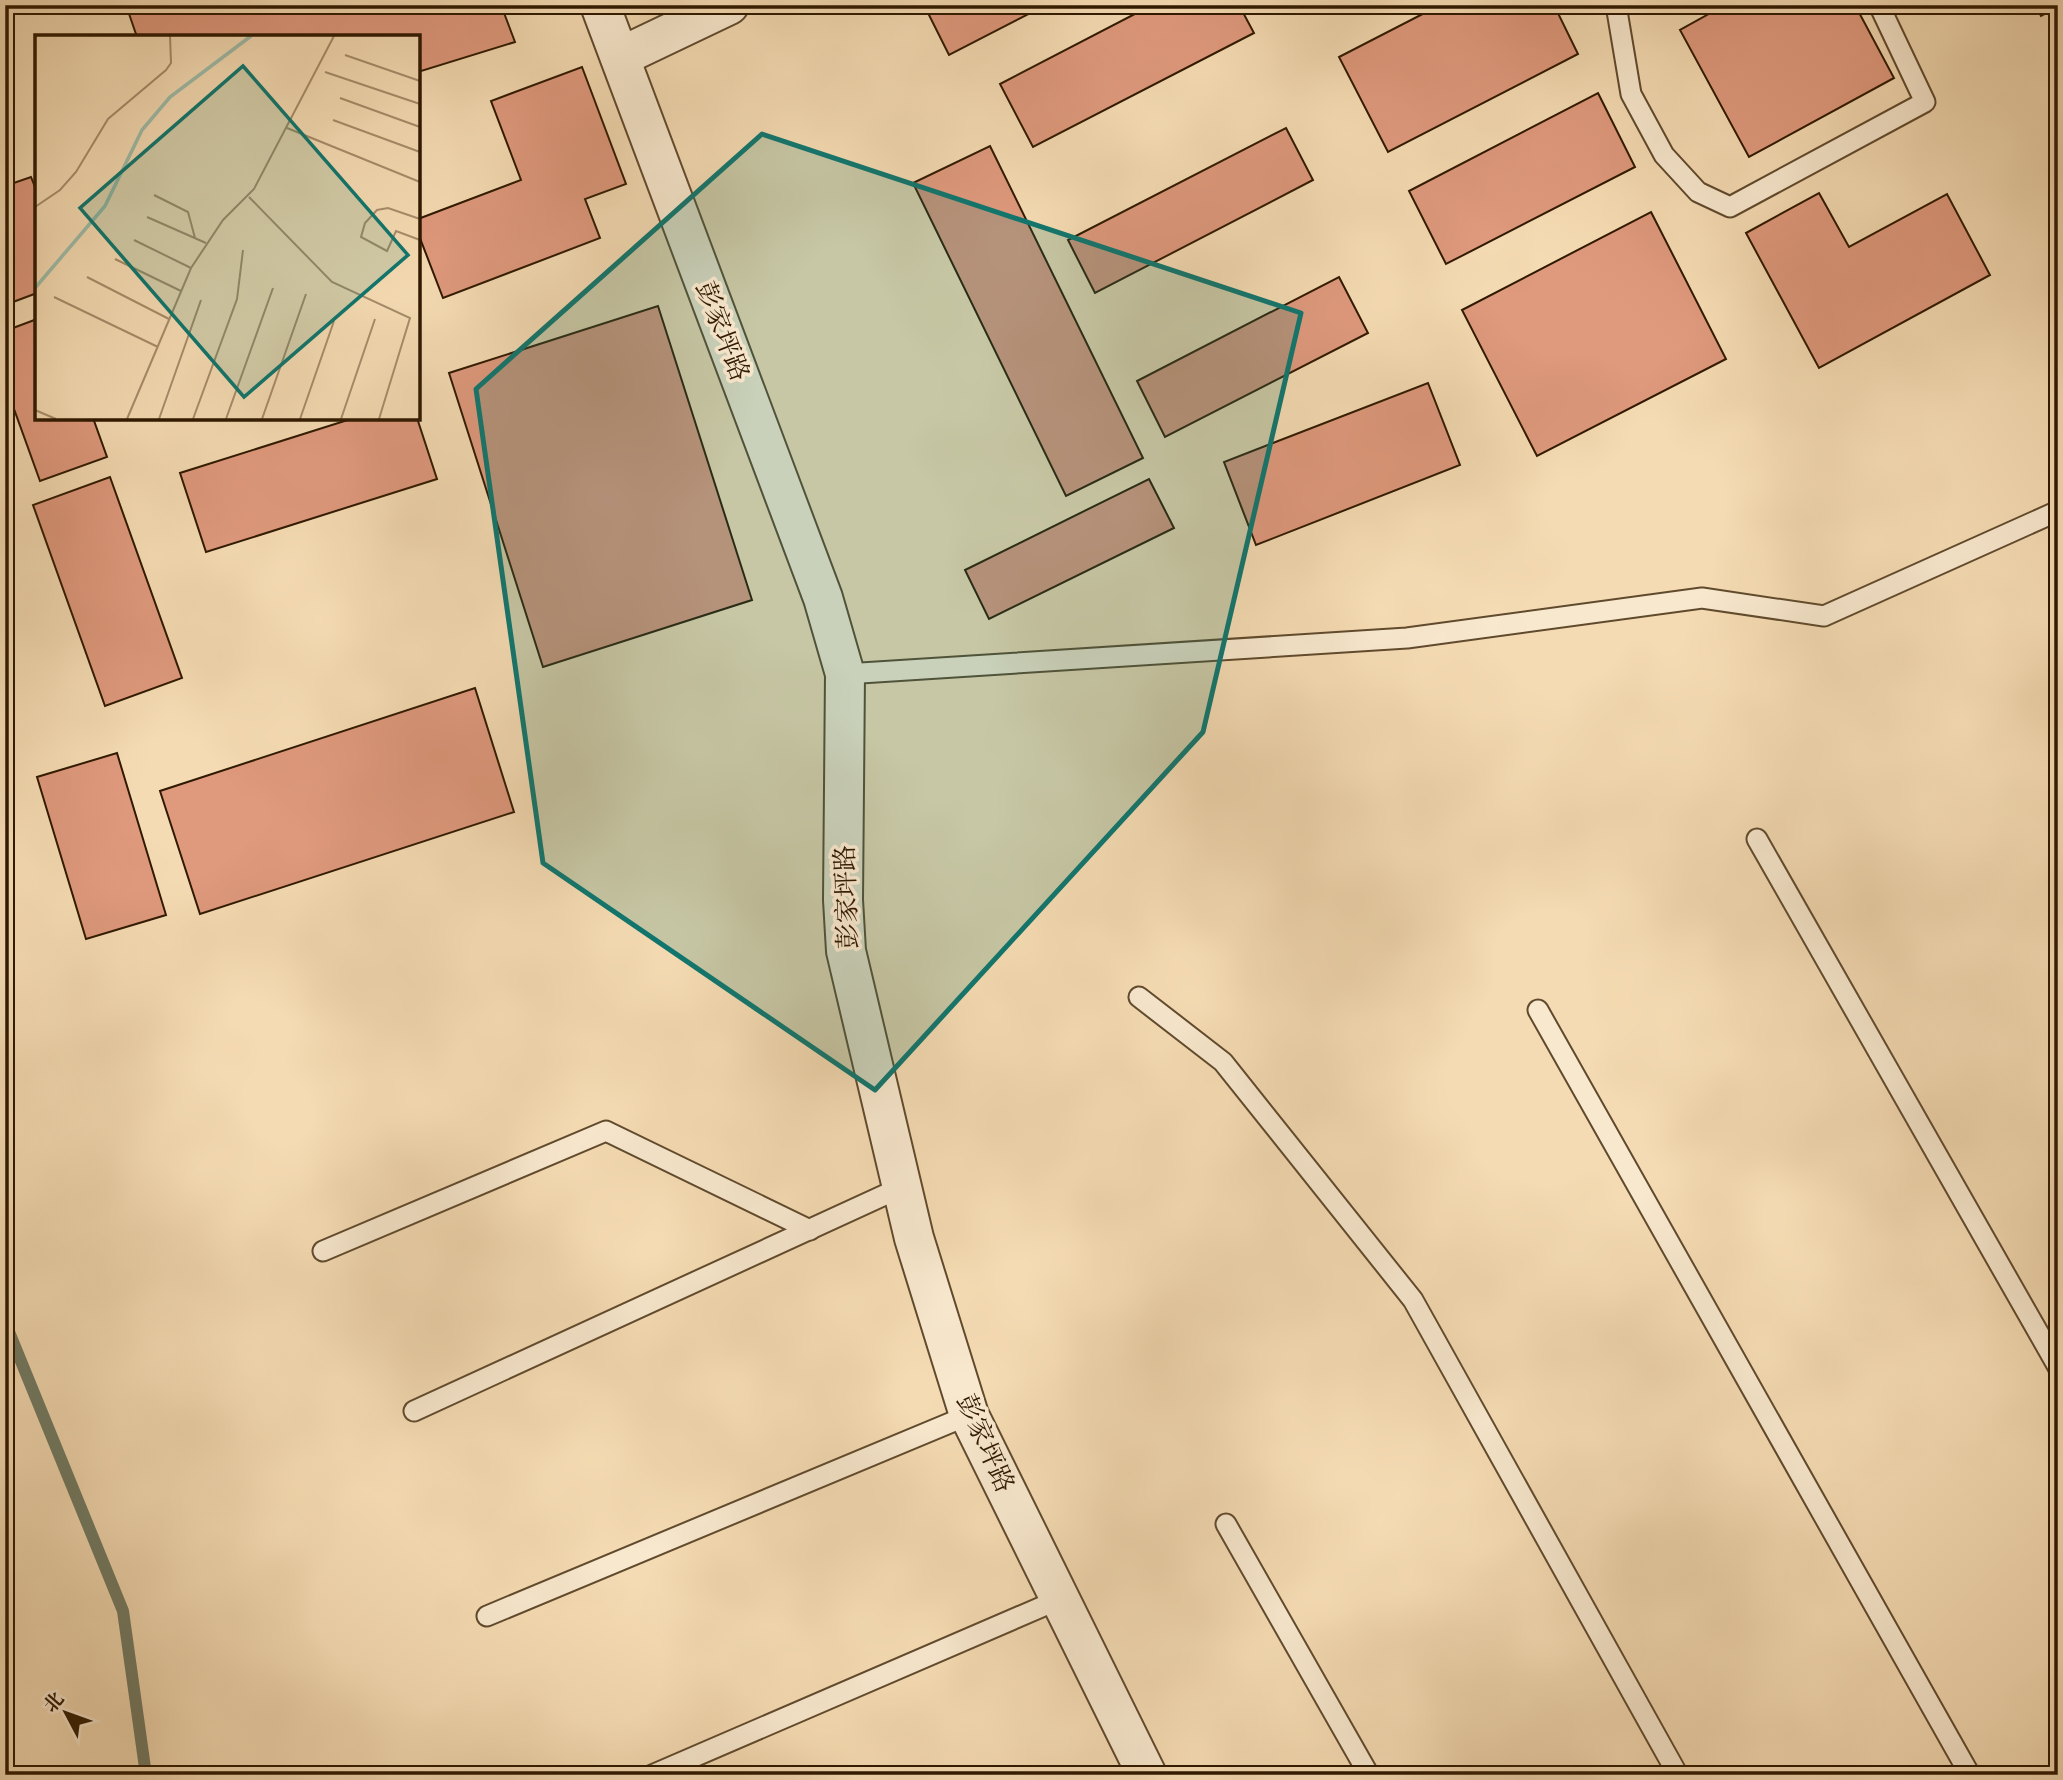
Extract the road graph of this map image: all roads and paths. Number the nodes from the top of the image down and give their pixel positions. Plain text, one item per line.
1 (600, 5) edge
2 (729, 5) edge
3 (1616, 5) edge
4 (1879, 5) edge
5 (620, 57) junction
6 (2058, 510) edge
7 (845, 674) junction
8 (1757, 839) dead end
9 (1139, 997) dead end
10 (1538, 1010) dead end
11 (902, 1187) junction
12 (810, 1230) junction
13 (323, 1251) dead end
14 (2058, 1367) edge
15 (414, 1411) dead end
16 (969, 1415) junction
17 (1226, 1524) dead end
18 (1060, 1599) junction
19 (487, 1616) dead end
20 (652, 1775) edge
21 (1147, 1775) edge
22 (1369, 1775) edge
23 (1678, 1775) edge
24 (1970, 1775) edge

1 - 5 street, 彭家坪路
2 - 5 street
3 - 4 lane
5 - 7 street, 彭家坪路
6 - 7 lane
7 - 11 street, 彭家坪路
8 - 14 lane
9 - 23 lane
10 - 24 lane
11 - 12 lane
11 - 16 street, 彭家坪路
12 - 13 lane
12 - 15 lane
16 - 18 street, 彭家坪路
16 - 19 lane
17 - 22 lane
18 - 20 lane
18 - 21 street, 彭家坪路

